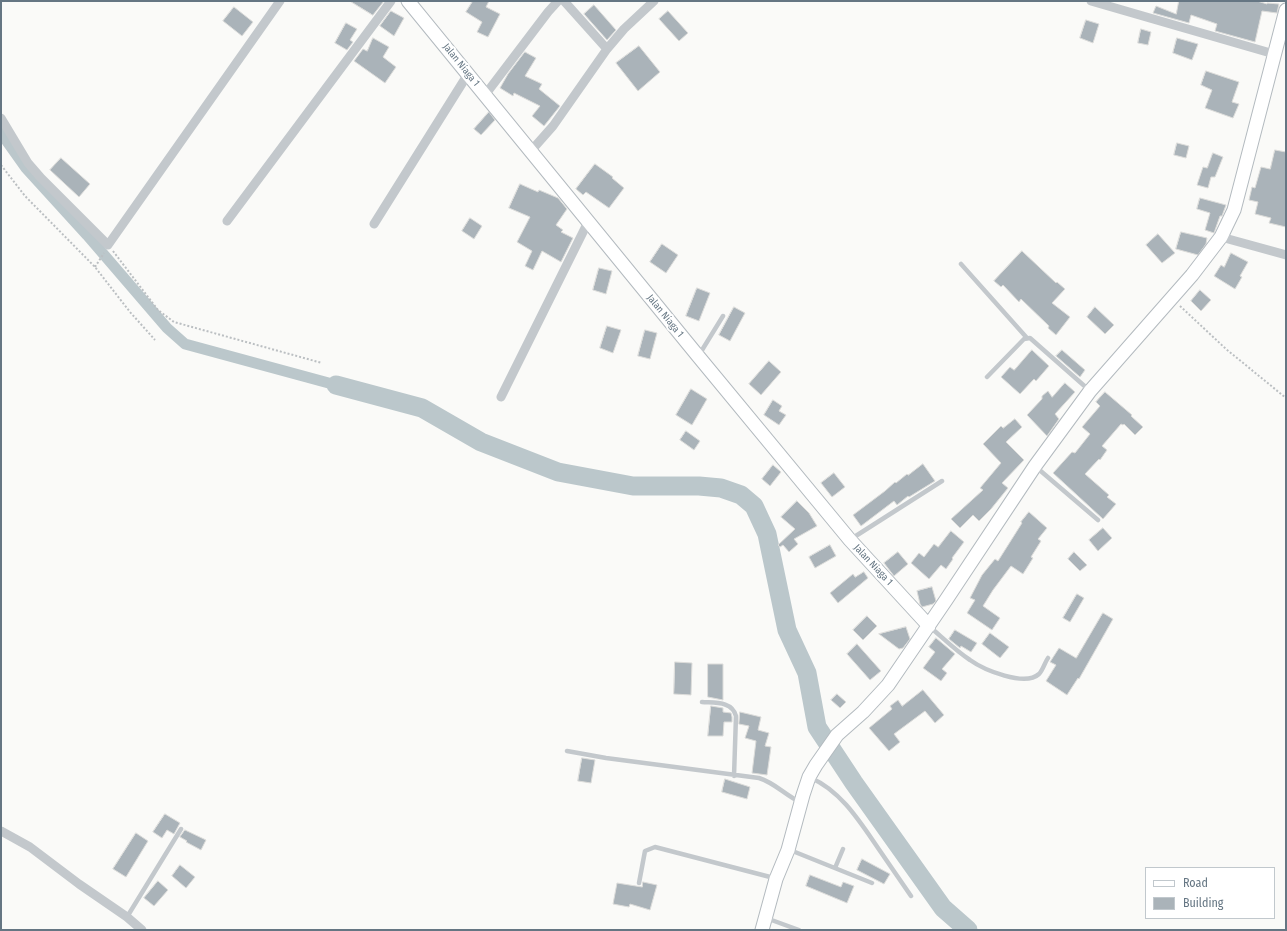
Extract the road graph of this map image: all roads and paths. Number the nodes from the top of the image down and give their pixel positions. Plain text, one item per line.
1 (280, 1) edge
2 (391, 1) edge
3 (408, 1) edge
4 (558, 1) edge
5 (564, 1) edge
6 (654, 1) edge
7 (1091, 1) edge
8 (1286, 10) edge
9 (607, 49) junction
10 (1274, 54) junction
11 (468, 74) junction
12 (485, 95) junction
13 (1, 118) edge
14 (530, 152) junction
15 (1, 165) edge
16 (227, 221) dead end
17 (588, 222) junction
18 (374, 224) dead end
19 (1221, 236) junction
20 (107, 247) junction
21 (1286, 255) edge
22 (961, 264) dead end
23 (95, 267) junction
24 (1171, 298) junction
25 (723, 316) dead end
26 (1027, 338) junction
27 (155, 340) dead end
28 (698, 356) junction
29 (322, 363) dead end
30 (987, 377) dead end
31 (1090, 391) junction
32 (501, 397) dead end
33 (1286, 398) edge
34 (1035, 466) junction
35 (942, 480) dead end
36 (1098, 520) dead end
37 (850, 540) junction
38 (929, 626) junction
39 (1048, 658) dead end
40 (702, 702) dead end
41 (567, 751) dead end
42 (734, 776) junction
43 (809, 778) junction
44 (801, 803) junction
45 (181, 829) dead end
46 (1, 831) edge
47 (843, 849) dead end
48 (788, 850) junction
49 (834, 868) junction
50 (776, 879) junction
51 (639, 883) dead end
52 (872, 883) dead end
53 (911, 896) dead end
54 (126, 917) junction
55 (765, 917) junction
56 (142, 930) edge
57 (762, 930) edge
58 (800, 930) edge

1 - 20 street
2 - 16 street
3 - 11 street, Jalan Niaga 1
4 - 12 street
5 - 9 street
6 - 9 street
7 - 10 street
8 - 10 street
9 - 14 street
10 - 19 street
11 - 12 street, Jalan Niaga 1
11 - 18 street
12 - 14 street, Jalan Niaga 1
13 - 20 street
14 - 17 street, Jalan Niaga 1
15 - 23 path
17 - 28 street, Jalan Niaga 1
17 - 32 street
19 - 21 street
19 - 24 street
20 - 23 path
20 - 29 path
22 - 26 lane
23 - 27 path
24 - 31 street
24 - 33 path
25 - 28 lane
26 - 30 lane
26 - 31 lane
28 - 37 street, Jalan Niaga 1
31 - 34 street
34 - 36 lane
34 - 38 street
35 - 37 lane
37 - 38 street, Jalan Niaga 1
38 - 39 lane
38 - 43 street
40 - 42 lane
41 - 42 lane
42 - 44 lane
43 - 44 street
43 - 53 lane
44 - 48 street
45 - 54 lane
46 - 54 street
47 - 49 lane
48 - 49 lane
48 - 50 street
49 - 52 lane
50 - 51 lane
50 - 55 street
54 - 56 street
55 - 57 street
55 - 58 lane

